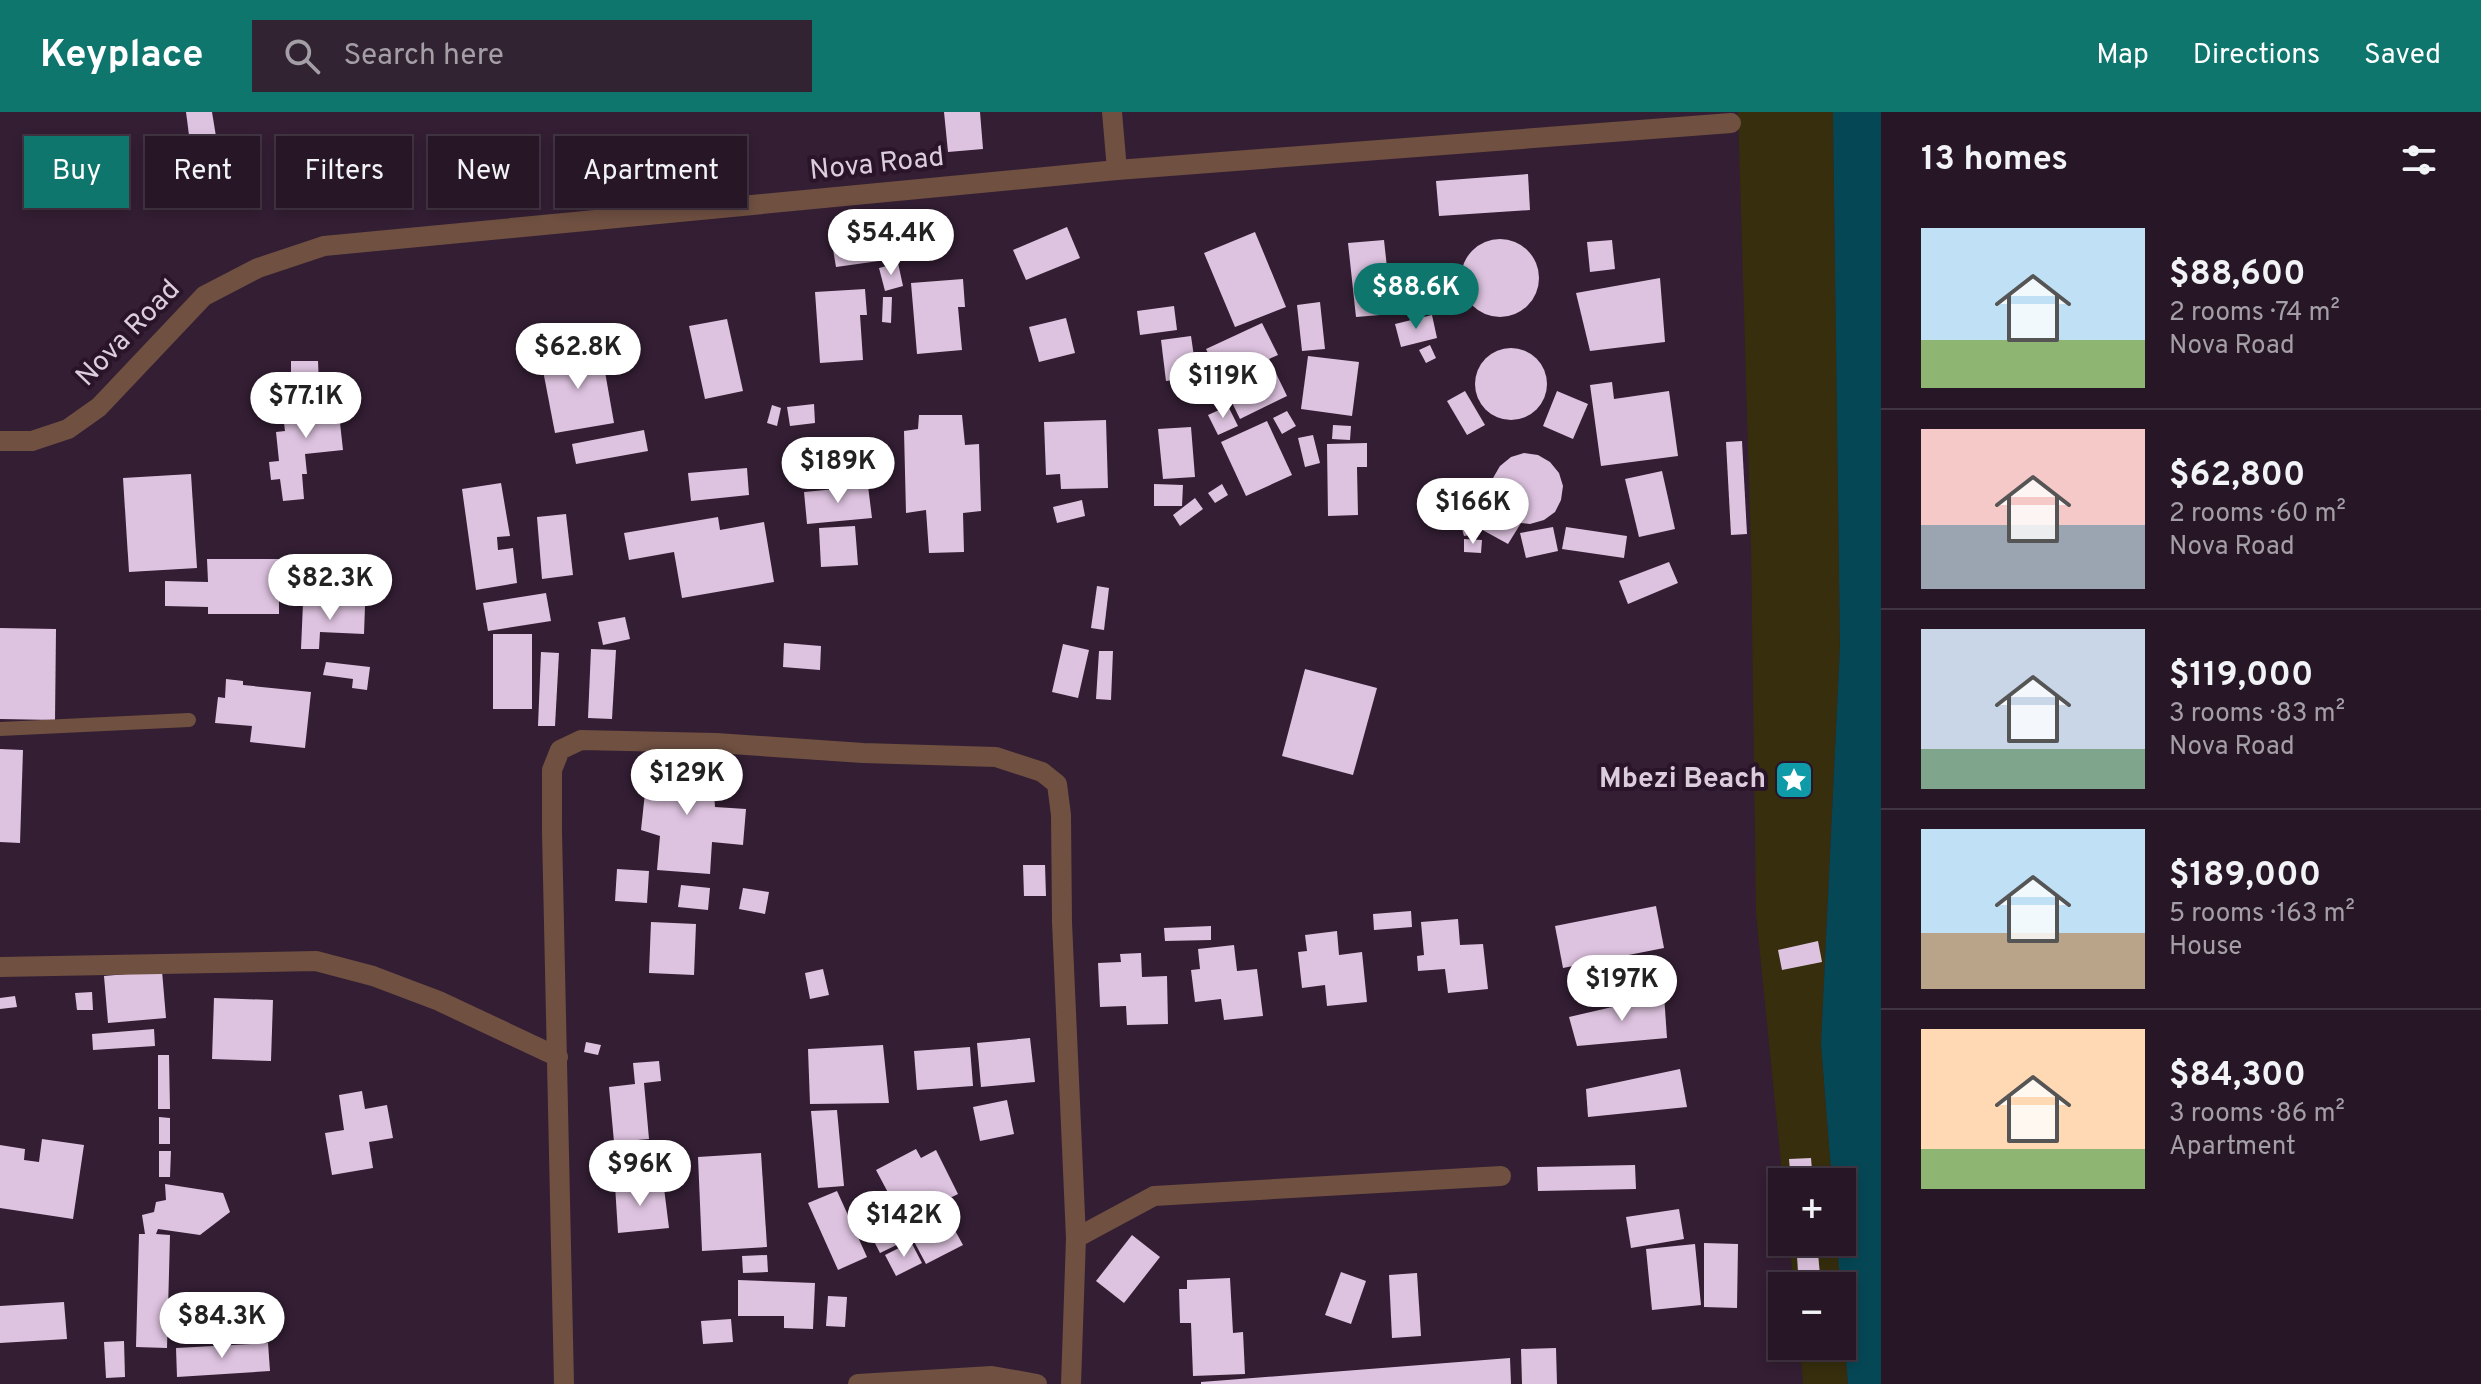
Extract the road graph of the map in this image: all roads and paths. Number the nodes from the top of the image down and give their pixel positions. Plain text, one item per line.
1 (1112, 112) edge
2 (1731, 123) dead end
3 (1117, 170) junction
4 (0, 441) edge
5 (189, 720) dead end
6 (0, 729) edge
7 (0, 967) edge
8 (558, 1057) junction
9 (1501, 1176) dead end
10 (1076, 1238) junction
11 (564, 1384) edge
12 (858, 1384) edge
13 (1037, 1384) edge
14 (1071, 1384) edge

1 - 3 street
2 - 3 street, Nova Road
3 - 4 street, Nova Road
5 - 6 lane
7 - 8 street
8 - 10 street
8 - 11 street
9 - 10 street
10 - 14 street
12 - 13 street

